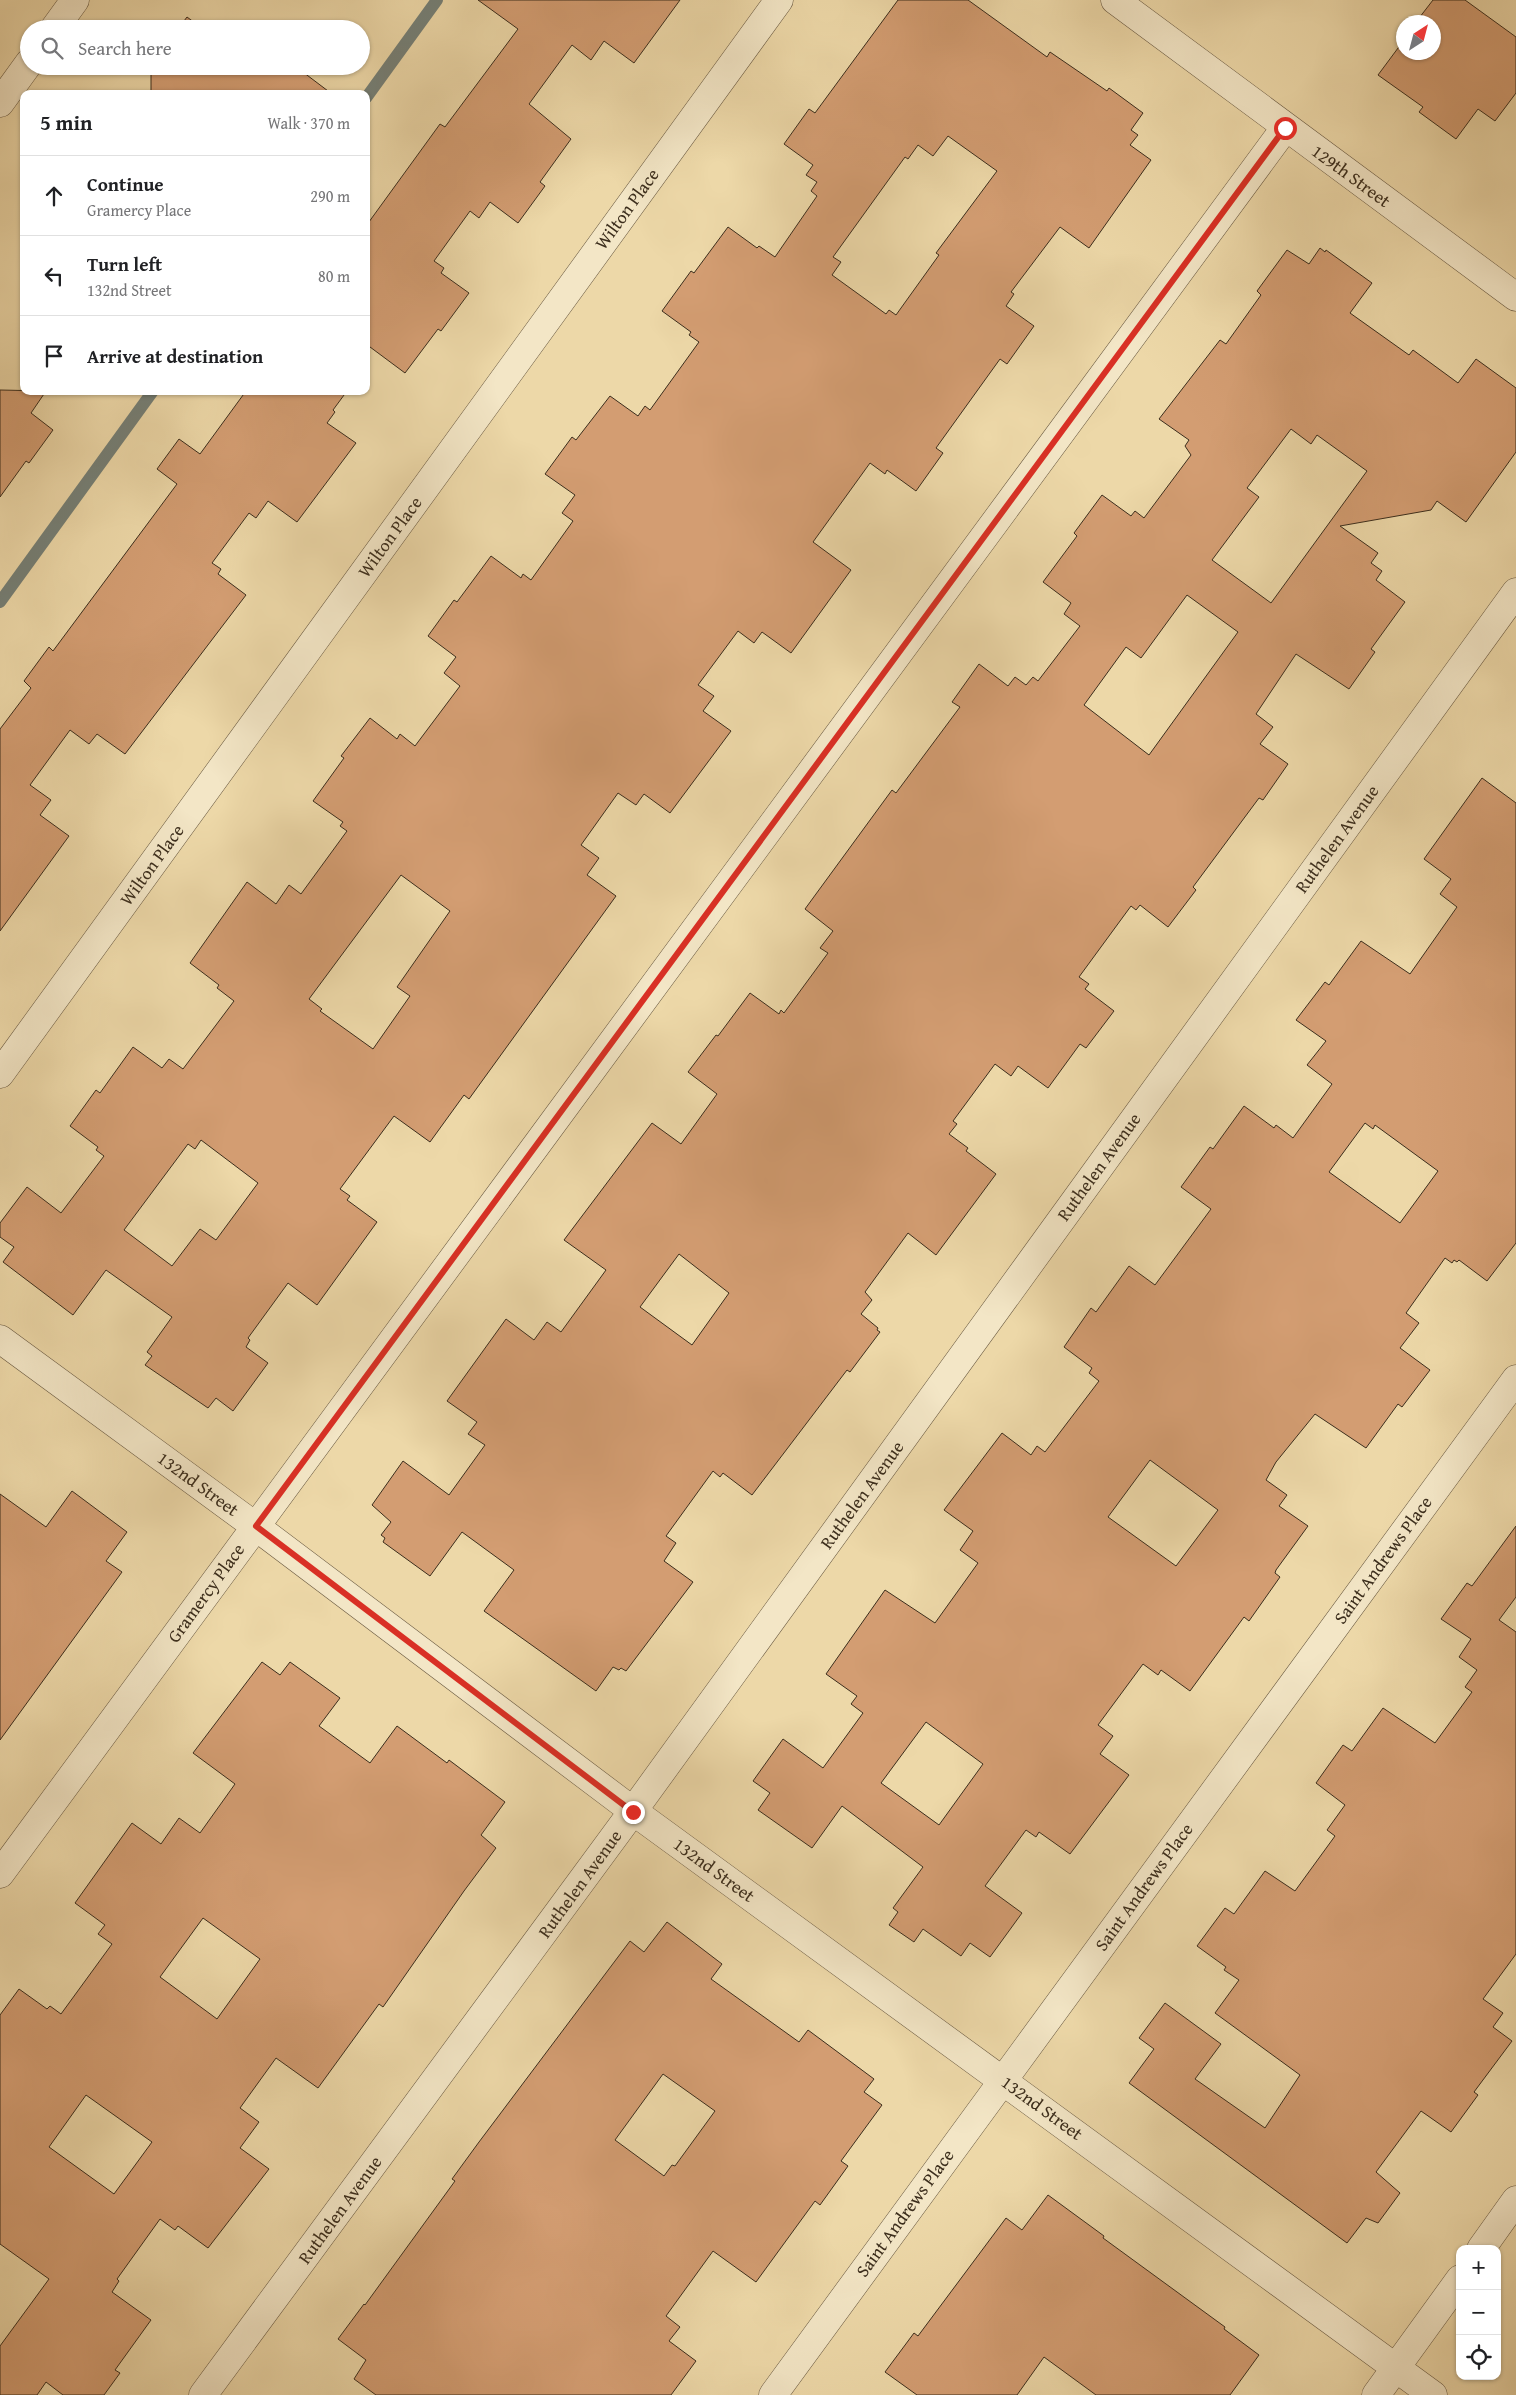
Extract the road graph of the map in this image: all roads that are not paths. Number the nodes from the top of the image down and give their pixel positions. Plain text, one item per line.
1 (75, 0) edge
2 (779, 0) edge
3 (1115, 0) edge
4 (61, 20) edge
5 (20, 75) edge
6 (0, 103) edge
7 (1285, 128) junction
8 (1516, 297) edge
9 (1516, 592) edge
10 (0, 1074) edge
11 (0, 1339) edge
12 (1516, 1379) edge
13 (256, 1526) junction
14 (633, 1812) junction
15 (0, 1874) edge
16 (1002, 2079) junction
17 (1516, 2200) edge
18 (1484, 2245) edge
19 (1456, 2284) edge
20 (1396, 2368) junction
21 (203, 2395) edge
22 (773, 2395) edge
23 (1376, 2395) edge
24 (1433, 2395) edge

1 - 4 street
2 - 10 street, Wilton Place
3 - 7 street, 129th Street
5 - 6 street
7 - 8 street, 129th Street
7 - 13 street, Gramercy Place
9 - 14 street, Ruthelen Avenue
11 - 13 street, 132nd Street
12 - 16 street, Saint Andrews Place
13 - 14 street, 132nd Street
13 - 15 street, Gramercy Place
14 - 16 street, 132nd Street
14 - 21 street, Ruthelen Avenue
16 - 20 street, 132nd Street
16 - 22 street, Saint Andrews Place
17 - 18 street
19 - 20 street
20 - 23 street
20 - 24 street, 132nd Street

